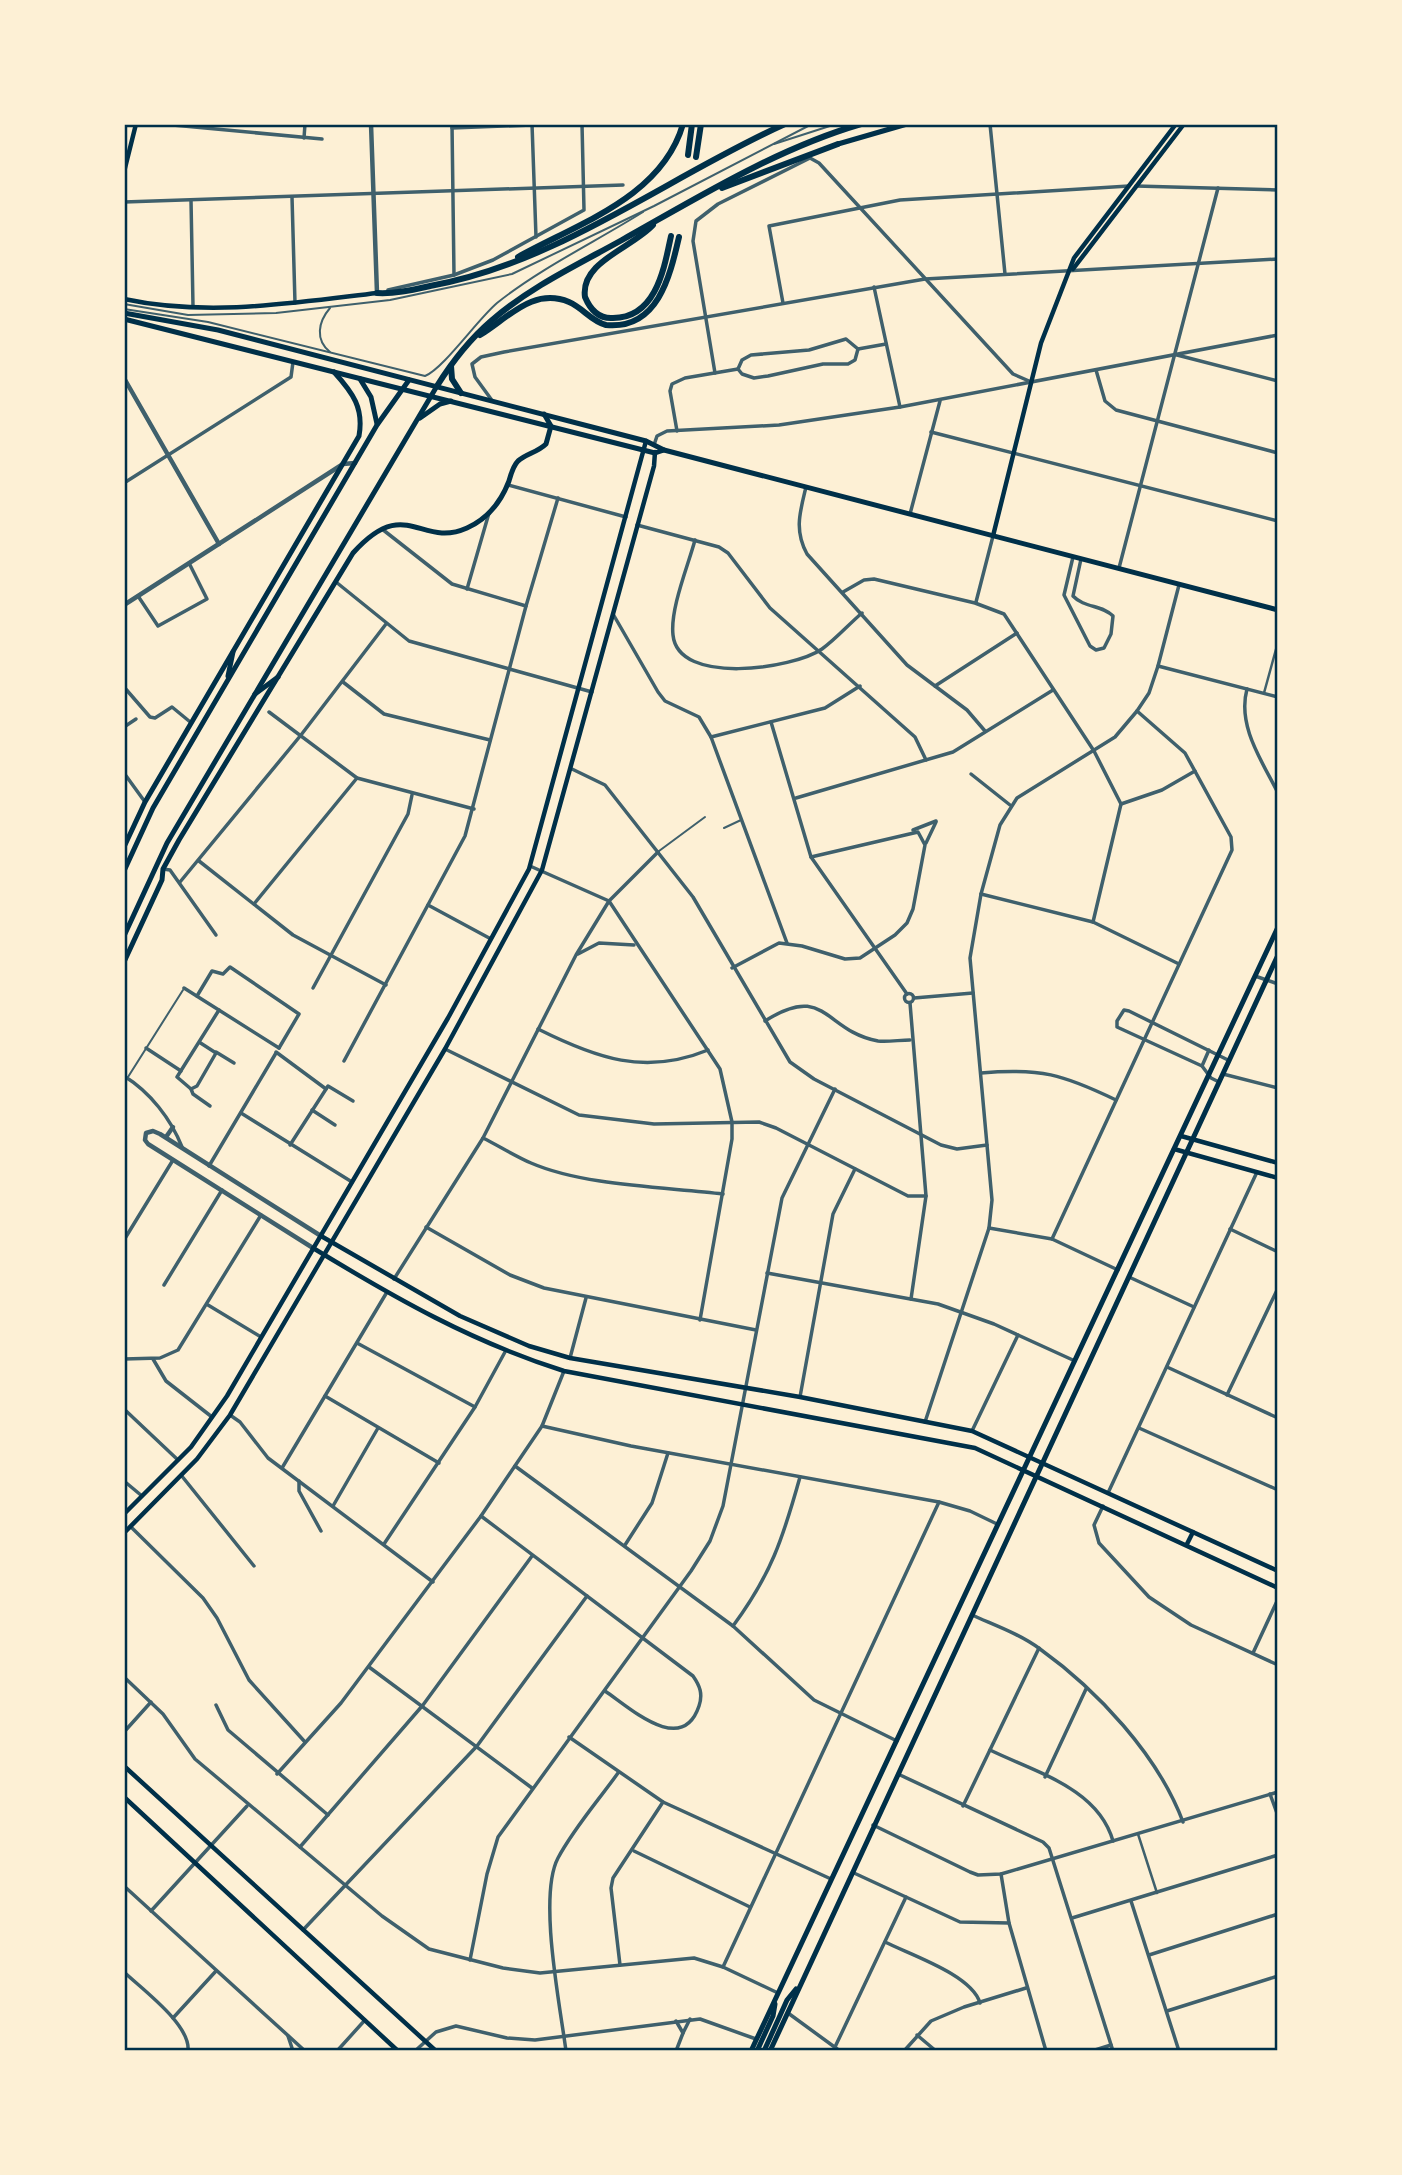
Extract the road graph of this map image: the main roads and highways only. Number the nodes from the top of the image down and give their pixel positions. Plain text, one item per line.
1 (136, 124) edge
2 (683, 124) edge
3 (692, 124) edge
4 (701, 124) edge
5 (785, 124) edge
6 (861, 124) edge
7 (907, 124) edge
8 (1176, 124) edge
9 (1184, 124) edge
10 (838, 144) joint
11 (801, 157) junction
12 (810, 158) road end
13 (124, 172) edge
14 (707, 192) junction
15 (657, 220) junction
16 (1072, 269) junction
17 (492, 272) junction
18 (377, 293) joint
19 (124, 299) edge
20 (124, 311) edge
21 (124, 319) edge
22 (469, 342) junction
23 (451, 364) junction
24 (334, 372) junction
25 (360, 379) junction
26 (409, 380) junction
27 (437, 386) junction
28 (401, 389) junction
29 (461, 393) junction
30 (432, 397) junction
31 (451, 401) junction
32 (544, 414) junction
33 (418, 420) junction
34 (377, 425) junction
35 (551, 426) junction
36 (646, 441) junction
37 (654, 444) junction
38 (644, 450) junction
39 (664, 450) junction
40 (654, 453) junction
41 (632, 494) junction
42 (645, 498) junction
43 (993, 536) junction
44 (610, 576) junction
45 (623, 579) junction
46 (1278, 610) edge
47 (233, 652) junction
48 (278, 677) junction
49 (226, 682) junction
50 (253, 696) junction
51 (124, 847) edge
52 (124, 871) edge
53 (1278, 927) edge
54 (124, 936) edge
55 (1278, 955) edge
56 (124, 962) edge
57 (384, 1127) junction
58 (396, 1133) junction
59 (1181, 1136) junction
60 (1192, 1141) junction
61 (1174, 1149) junction
62 (1186, 1154) junction
63 (1278, 1163) edge
64 (1278, 1178) edge
65 (321, 1236) junction
66 (332, 1243) junction
67 (313, 1248) junction
68 (325, 1255) junction
69 (216, 1412) junction
70 (228, 1417) junction
71 (1031, 1457) junction
72 (1042, 1463) junction
73 (1025, 1469) junction
74 (1037, 1475) junction
75 (124, 1514) edge
76 (1193, 1532) junction
77 (124, 1533) edge
78 (1187, 1545) junction
79 (1278, 1571) edge
80 (1278, 1588) edge
81 (952, 1626) junction
82 (964, 1632) junction
83 (124, 1766) edge
84 (124, 1797) edge
85 (802, 1981) junction
86 (777, 1995) junction
87 (398, 2051) edge
88 (436, 2051) edge
89 (751, 2051) edge
90 (757, 2051) edge
91 (764, 2051) edge
92 (770, 2051) edge

1 - 13 main road
2 - 17 highway
3 - 4 highway
5 - 17 highway
6 - 14 highway
7 - 10 main road
8 - 16 main road
9 - 16 main road
10 - 11 highway
11 - 12 highway
11 - 14 highway
14 - 15 highway
15 - 22 highway
15 - 22 highway
16 - 43 main road
17 - 18 highway
18 - 19 main road
20 - 26 main road
21 - 24 main road
22 - 23 highway
23 - 27 highway
23 - 29 highway
24 - 25 main road
24 - 47 main road
25 - 28 main road
25 - 34 main road
26 - 27 main road
26 - 28 main road
27 - 29 main road
27 - 30 main road
28 - 30 main road
28 - 34 main road
29 - 32 main road
30 - 31 main road
30 - 33 main road
31 - 33 main road
31 - 35 main road
32 - 35 main road
32 - 36 main road
33 - 50 main road
34 - 49 main road
35 - 38 main road
35 - 48 main road
36 - 37 main road
36 - 38 main road
37 - 39 main road
37 - 40 main road
38 - 40 main road
38 - 41 main road
39 - 40 main road
39 - 43 main road
40 - 42 main road
41 - 42 main road
41 - 44 main road
42 - 45 main road
43 - 46 main road
44 - 45 main road
44 - 57 main road
45 - 58 main road
47 - 49 main road
47 - 51 main road
48 - 50 main road
48 - 56 main road
49 - 52 main road
50 - 54 main road
53 - 59 main road
55 - 60 main road
57 - 58 main road
57 - 65 main road
58 - 66 main road
59 - 60 main road
59 - 61 main road
60 - 62 main road
60 - 63 main road
61 - 62 main road
61 - 71 main road
62 - 64 main road
62 - 72 main road
65 - 66 main road
65 - 67 main road
66 - 68 main road
66 - 71 main road
67 - 68 main road
67 - 69 main road
68 - 70 main road
68 - 73 main road
69 - 70 main road
69 - 75 main road
70 - 77 main road
71 - 72 main road
71 - 73 main road
72 - 74 main road
72 - 76 main road
73 - 74 main road
73 - 81 main road
74 - 78 main road
74 - 82 main road
76 - 78 main road
76 - 79 main road
78 - 80 main road
81 - 82 main road
81 - 86 main road
82 - 85 main road
83 - 88 main road
84 - 87 main road
85 - 91 main road
85 - 92 main road
86 - 89 main road
86 - 90 main road

